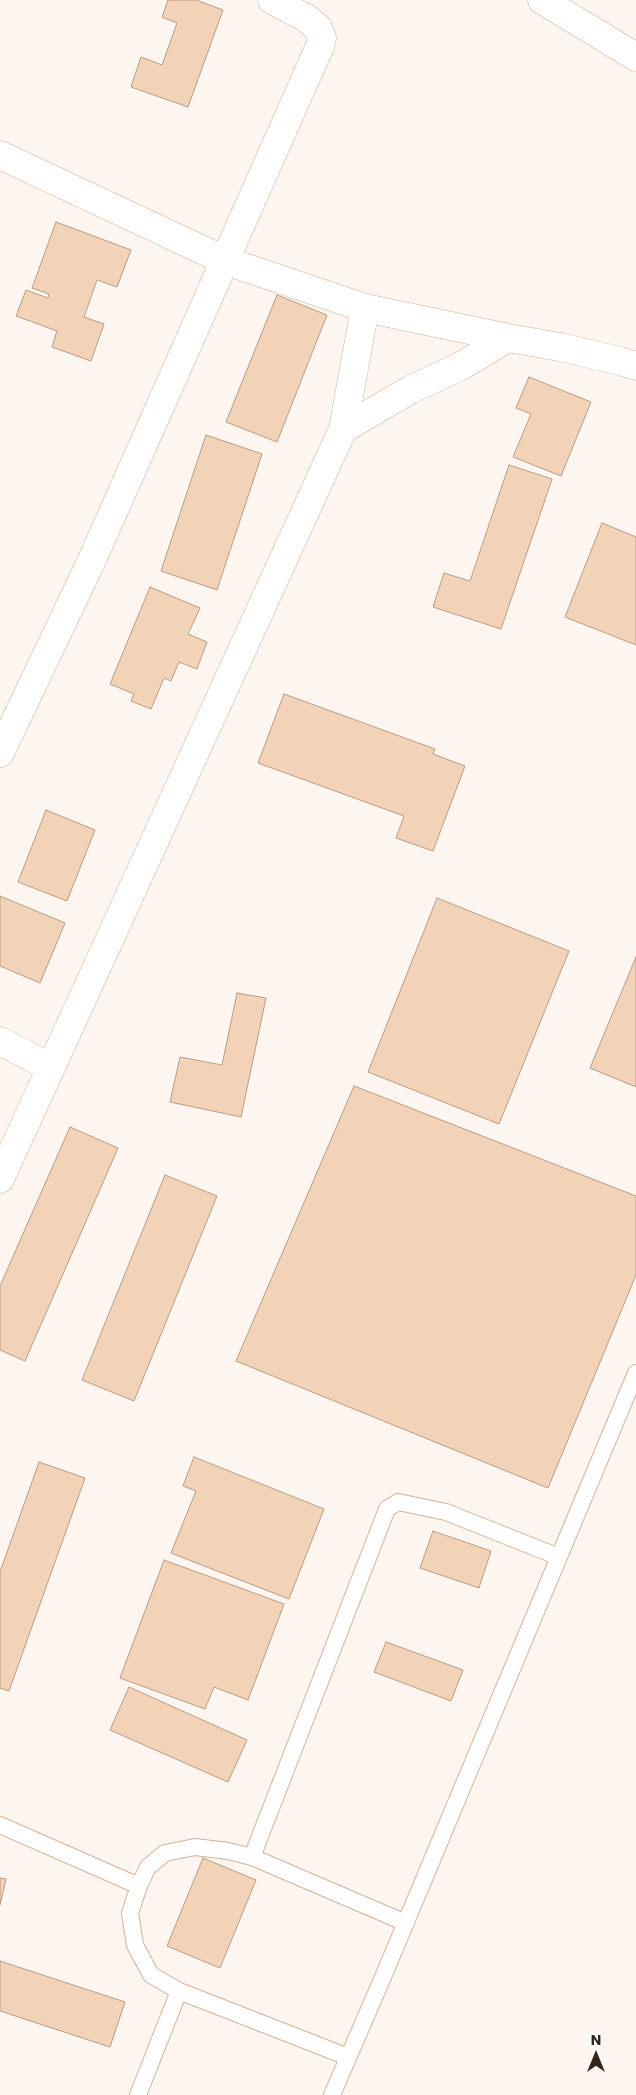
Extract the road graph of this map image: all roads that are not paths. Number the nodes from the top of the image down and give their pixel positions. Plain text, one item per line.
1 (272, 0) edge
2 (542, 0) edge
3 (636, 57) edge
4 (3, 164) edge
5 (226, 261) junction
6 (365, 308) junction
7 (508, 338) junction
8 (636, 366) edge
9 (344, 429) junction
10 (0, 753) edge
11 (0, 1041) edge
12 (50, 1067) junction
13 (0, 1179) edge
14 (636, 1373) edge
15 (559, 1557) junction
16 (0, 1825) edge
17 (252, 1858) junction
18 (139, 1886) junction
19 (406, 1923) junction
20 (178, 1991) junction
21 (348, 2057) junction
22 (138, 2095) edge
23 (332, 2095) edge

1 - 5 street
2 - 3 street
4 - 5 street
5 - 6 street
5 - 10 street
6 - 7 street
6 - 9 street
7 - 8 street
7 - 9 street
9 - 12 street
11 - 12 street
12 - 13 street
14 - 15 lane
15 - 17 lane
15 - 19 lane
16 - 18 lane
17 - 18 lane
17 - 19 lane
18 - 20 lane
19 - 21 lane
20 - 21 lane
20 - 22 lane
21 - 23 lane

